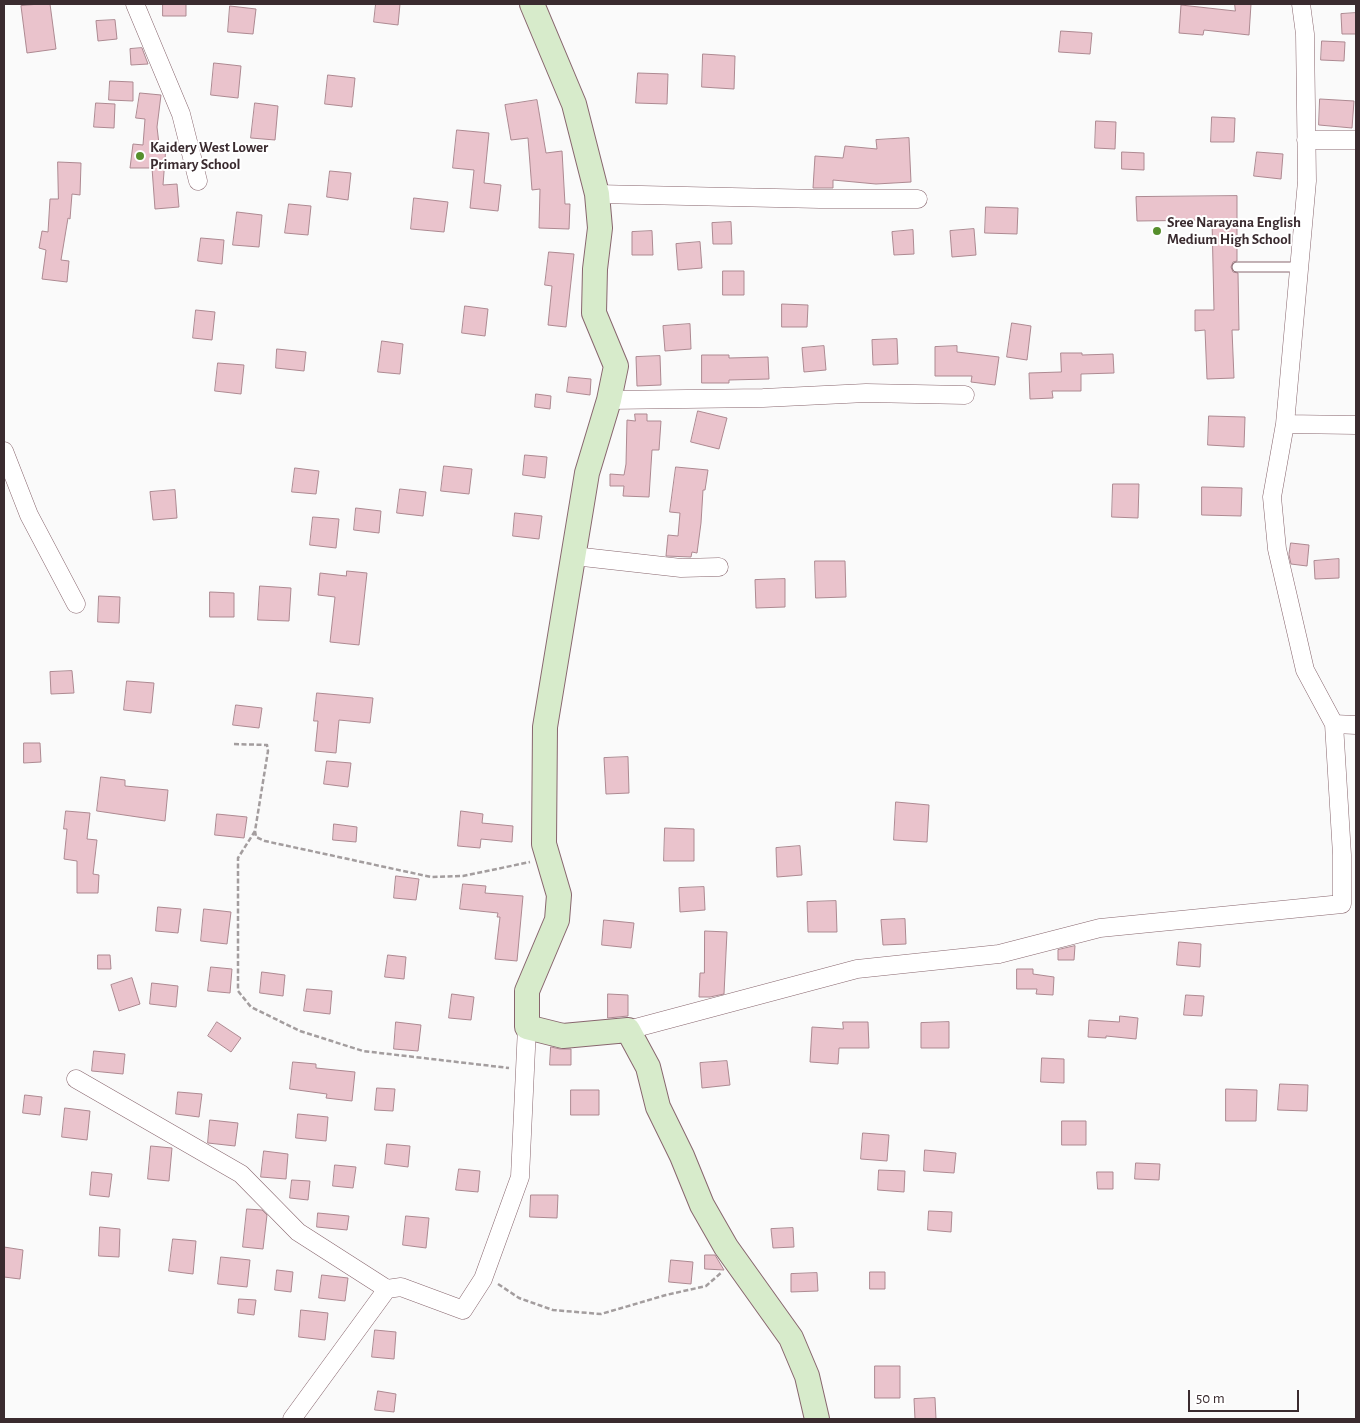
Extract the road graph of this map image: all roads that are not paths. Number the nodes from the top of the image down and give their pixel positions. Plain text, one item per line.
1 (136, 4) edge
2 (532, 4) edge
3 (1301, 4) edge
4 (1306, 140) junction
5 (1356, 140) edge
6 (198, 182) dead end
7 (597, 194) junction
8 (918, 199) dead end
9 (1299, 267) junction
10 (1237, 268) dead end
11 (965, 395) dead end
12 (609, 400) junction
13 (1285, 424) junction
14 (1356, 425) edge
15 (4, 451) edge
16 (574, 556) junction
17 (719, 568) dead end
18 (76, 604) dead end
19 (1334, 724) junction
20 (1356, 725) edge
21 (528, 1028) junction
22 (628, 1030) junction
23 (76, 1079) dead end
24 (387, 1289) junction
25 (292, 1419) edge
26 (817, 1419) edge

1 - 6 street
2 - 7 street
3 - 4 street
4 - 5 street
4 - 9 street
7 - 8 street
7 - 12 street
9 - 10 lane
9 - 13 street
11 - 12 street
12 - 16 street
13 - 14 street
13 - 19 street
15 - 18 street
16 - 17 street
16 - 21 street
19 - 20 street
19 - 22 street
21 - 22 street
21 - 24 street
22 - 26 street
23 - 24 street
24 - 25 street

